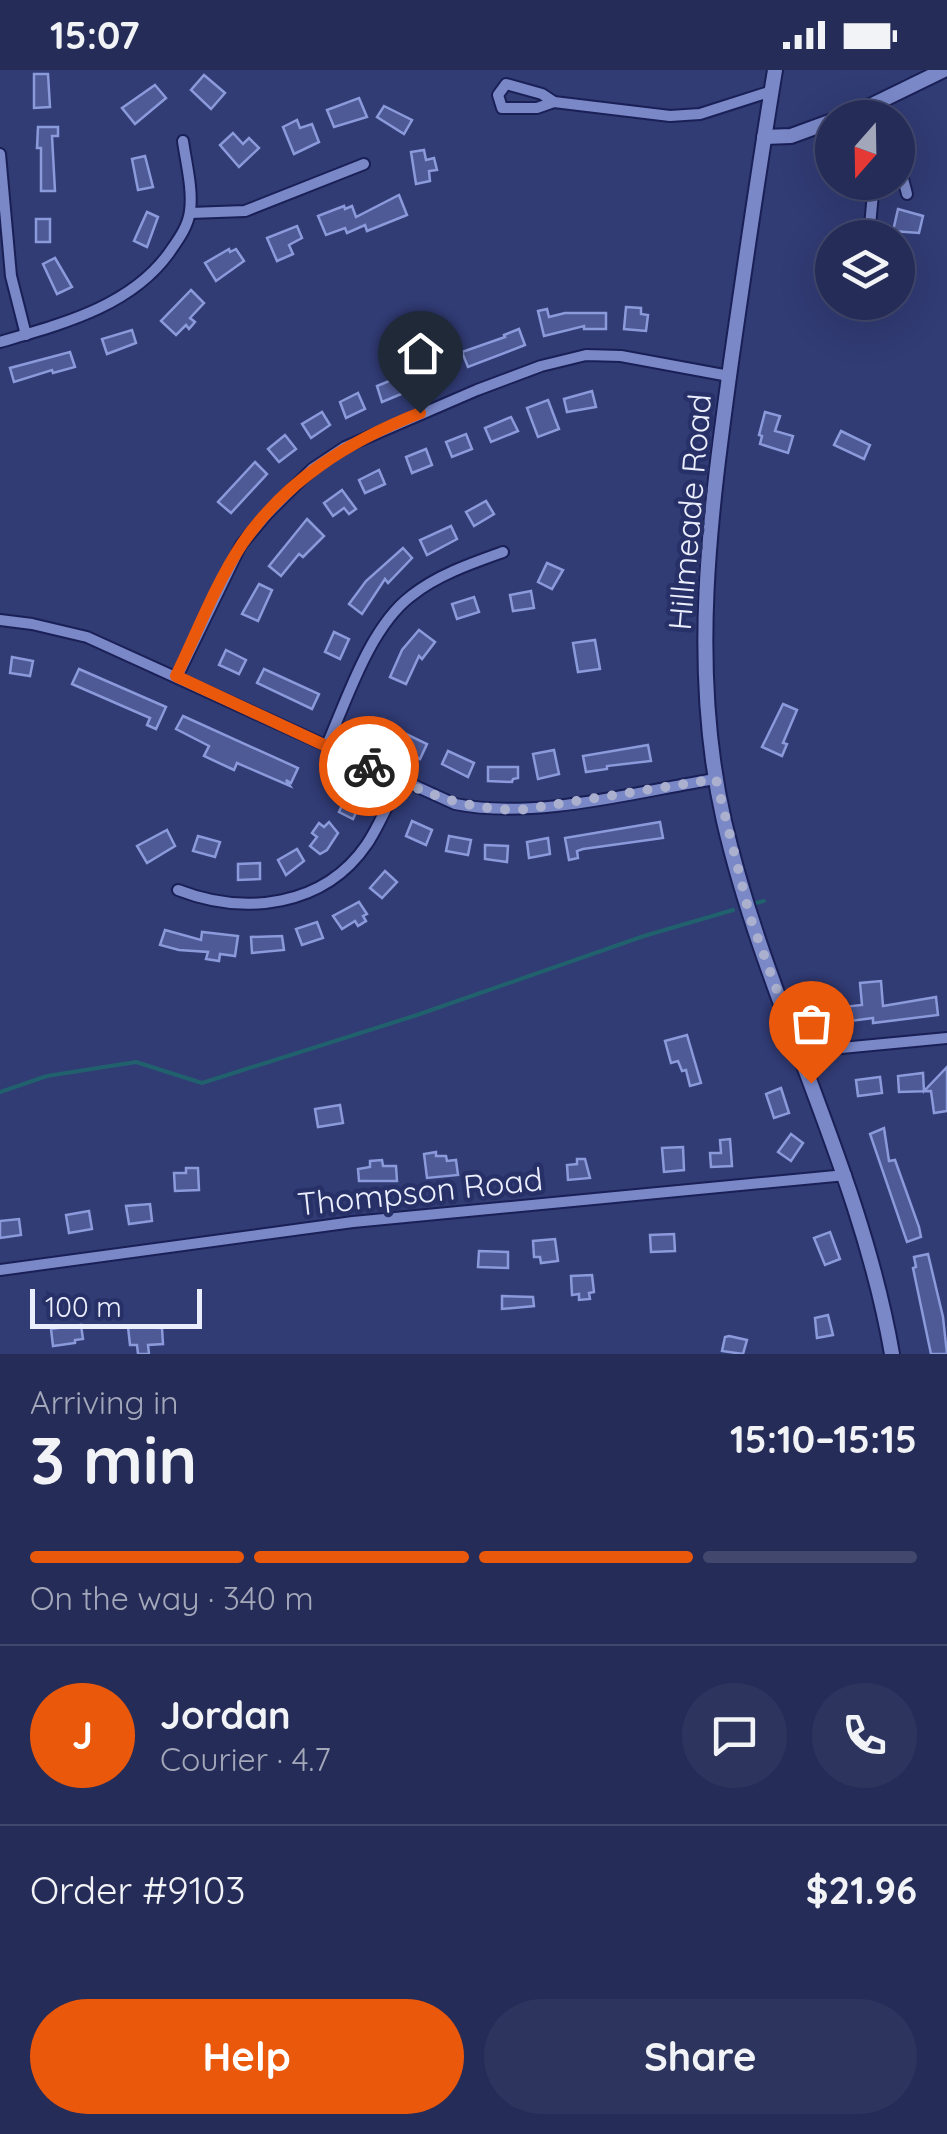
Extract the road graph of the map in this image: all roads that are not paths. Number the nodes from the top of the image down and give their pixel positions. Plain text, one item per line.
1 (775, 70) edge
2 (944, 70) edge
3 (772, 92) junction
4 (890, 100) edge
5 (554, 102) junction
6 (815, 127) edge
7 (764, 137) junction
8 (183, 142) dead end
9 (0, 154) edge
10 (364, 164) dead end
11 (190, 213) junction
12 (3, 215) edge
13 (26, 334) junction
14 (0, 342) edge
15 (729, 376) junction
16 (503, 552) dead end
17 (0, 620) edge
18 (176, 676) junction
19 (327, 745) junction
20 (716, 779) junction
21 (399, 781) junction
22 (178, 890) dead end
23 (947, 1038) edge
24 (799, 1052) junction
25 (846, 1175) junction
26 (0, 1270) edge
27 (892, 1354) edge

1 - 3 street, Hillmeade Road
2 - 4 street
3 - 5 street
3 - 7 street, Hillmeade Road
5 - 5 street
6 - 7 street
7 - 15 street, Hillmeade Road
8 - 11 street
9 - 12 street
10 - 11 street
11 - 13 street
12 - 13 street
13 - 14 street
15 - 18 street
15 - 20 street, Hillmeade Road
16 - 19 street
17 - 18 street
18 - 19 street
19 - 21 street
20 - 21 street
20 - 24 street, Hillmeade Road
21 - 22 street
23 - 24 street
24 - 25 street, Hillmeade Road
25 - 26 street, Thompson Road
25 - 27 street, Hillmeade Road

